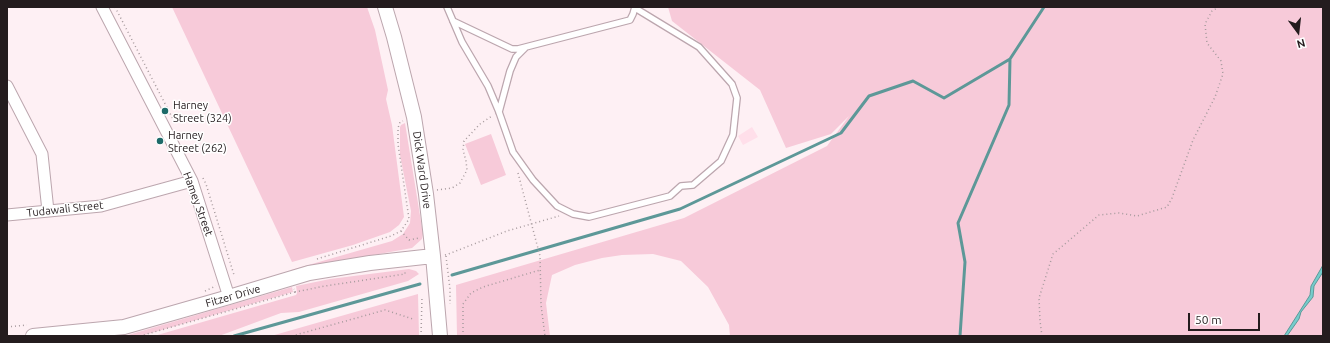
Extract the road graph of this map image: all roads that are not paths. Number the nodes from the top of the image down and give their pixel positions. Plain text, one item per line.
1 (102, 7) edge
2 (385, 7) edge
3 (447, 7) edge
4 (635, 7) edge
5 (453, 22) junction
6 (525, 48) junction
7 (7, 86) edge
8 (499, 112) junction
9 (192, 181) junction
10 (48, 211) junction
11 (7, 215) edge
12 (440, 255) junction
13 (229, 297) junction
14 (31, 330) edge
15 (440, 336) edge

1 - 9 street, Hamey Street
2 - 12 street, Dick Ward Drive
3 - 5 lane
4 - 6 lane
4 - 8 lane
5 - 6 lane
5 - 8 lane
6 - 8 lane
7 - 10 street
9 - 10 street, Tudawali Street
9 - 13 street, Hamey Street
10 - 11 street, Tudawali Street
12 - 13 street, Fitzer Drive
12 - 15 street, Dick Ward Drive
13 - 14 street, Fitzer Drive

